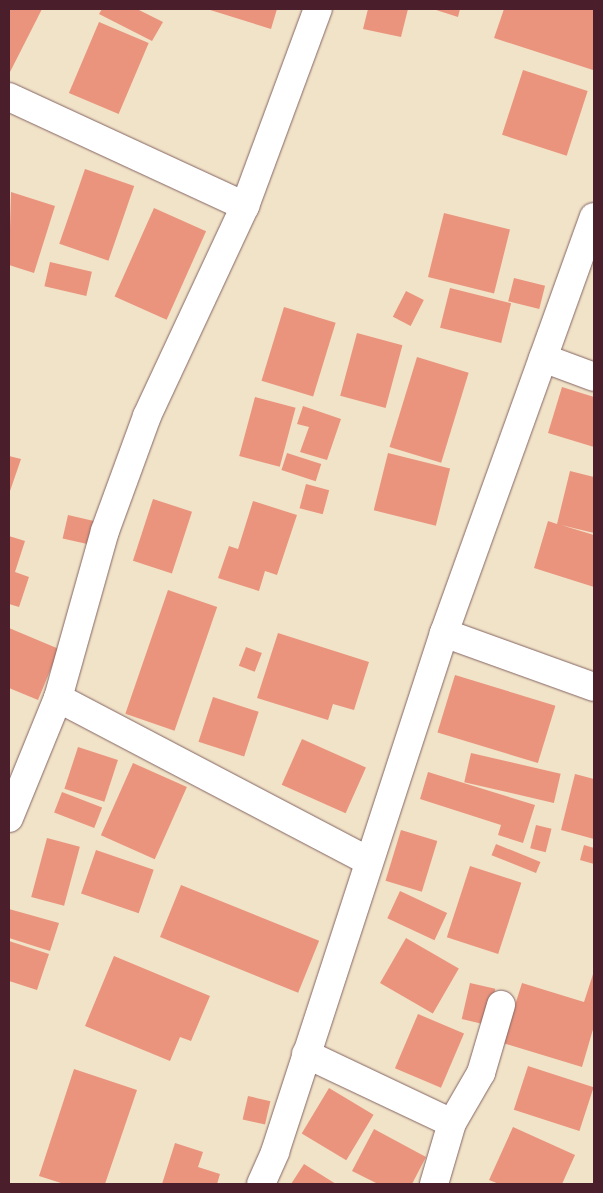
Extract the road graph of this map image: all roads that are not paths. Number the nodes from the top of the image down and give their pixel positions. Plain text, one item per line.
1 (318, 9) edge
2 (9, 97) edge
3 (245, 206) junction
4 (594, 216) edge
5 (543, 358) junction
6 (594, 377) edge
7 (444, 633) junction
8 (594, 687) edge
9 (58, 698) junction
10 (9, 818) edge
11 (367, 860) junction
12 (501, 1005) dead end
13 (306, 1054) junction
14 (452, 1123) junction
15 (260, 1184) edge
16 (434, 1184) edge

1 - 3 street
2 - 3 street
3 - 9 street
4 - 5 street
5 - 6 street
5 - 7 street
7 - 8 street
7 - 11 street
9 - 10 street
9 - 11 street
11 - 13 street
12 - 14 street
13 - 14 street
13 - 15 street
14 - 16 street

